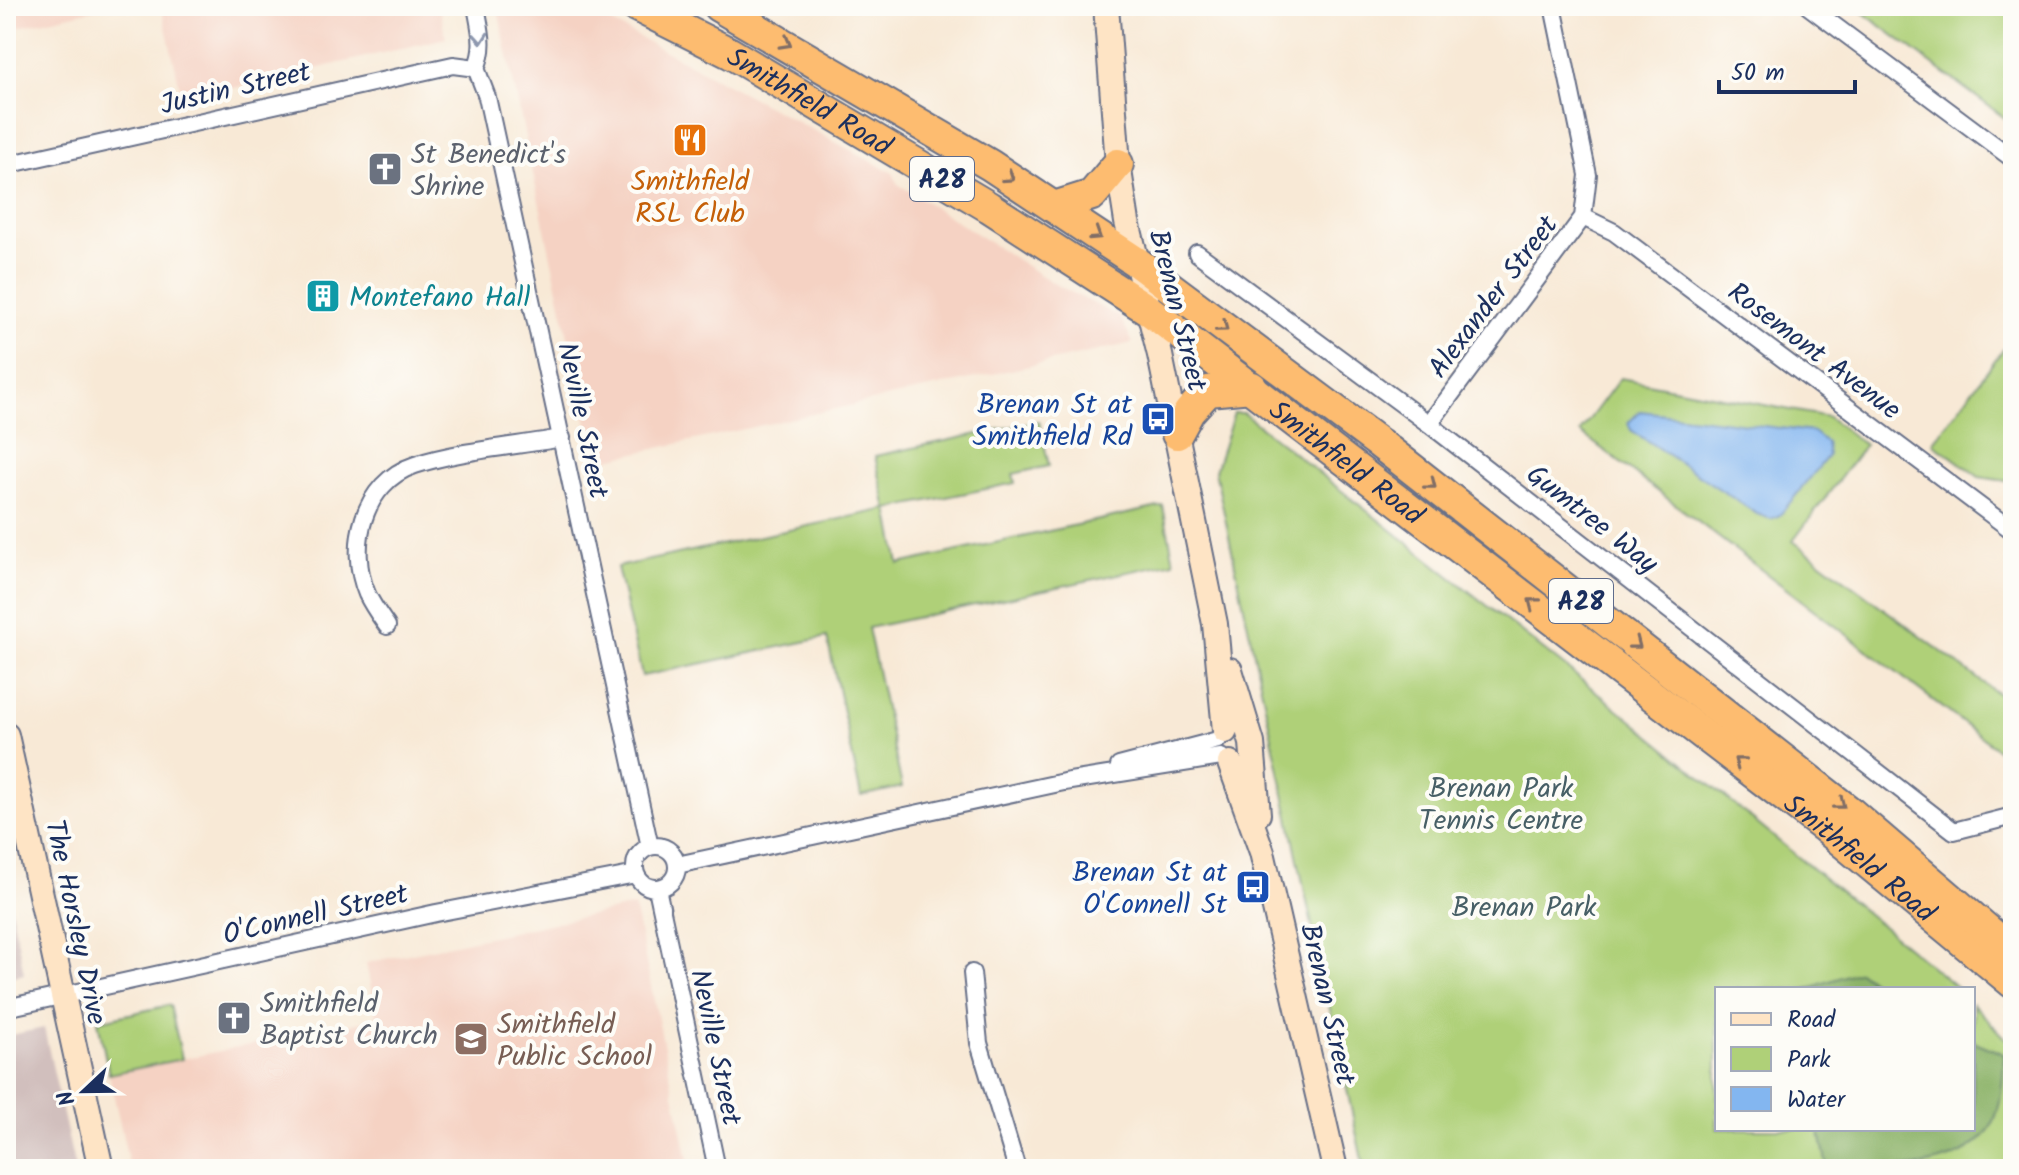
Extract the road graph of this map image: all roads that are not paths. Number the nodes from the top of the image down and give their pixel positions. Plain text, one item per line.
1 (476, 6) edge
2 (636, 6) edge
3 (718, 6) edge
4 (1106, 6) edge
5 (1553, 6) edge
6 (1808, 6) edge
7 (476, 68) junction
8 (2013, 159) edge
9 (1118, 164) junction
10 (6, 165) edge
11 (933, 192) dead end
12 (1054, 207) junction
13 (1583, 217) junction
14 (1197, 253) dead end
15 (1138, 263) junction
16 (1105, 282) junction
17 (1150, 311) junction
18 (1252, 387) junction
19 (1429, 424) junction
20 (1177, 434) junction
21 (562, 438) junction
22 (2013, 531) edge
23 (1215, 624) junction
24 (387, 626) dead end
25 (6, 735) edge
26 (1251, 743) junction
27 (1223, 748) junction
28 (2013, 816) edge
29 (1823, 826) junction
30 (650, 847) junction
31 (1262, 852) junction
32 (677, 865) junction
33 (636, 874) junction
34 (657, 888) junction
35 (2013, 952) edge
36 (972, 973) dead end
37 (2013, 983) edge
38 (62, 996) junction
39 (2013, 1003) edge
40 (6, 1008) edge
41 (101, 1169) edge
42 (717, 1169) edge
43 (1017, 1169) edge
44 (1335, 1169) edge

1 -> 7 street, Neville Street
2 - 16 highway, Smithfield Road / A28
3 -> 12 highway, Smithfield Road / A28
4 - 9 street, Brenan Street
5 - 13 street, Alexander Street
6 - 8 street
7 - 10 street, Justin Street
7 - 21 street, Neville Street
9 - 12 highway
9 - 15 street, Brenan Street
11 - 16 highway
12 -> 15 highway, Smithfield Road / A28
13 - 19 street, Alexander Street
13 - 22 street, Rosemont Avenue
14 - 19 street, Gumtree Way
15 - 17 street, Brenan Street
15 -> 35 highway, Smithfield Road / A28
16 - 17 highway, Smithfield Road / A28
17 - 18 highway, Smithfield Road / A28
17 - 20 street, Brenan Street
18 - 20 highway
29 -> 18 highway, Smithfield Road / A28
19 - 28 street, Gumtree Way
20 - 23 street, Brenan Street
21 - 24 street
21 - 30 street, Neville Street
23 - 26 street, Brenan Street
23 - 27 street, Brenan Street
25 - 38 street, The Horsley Drive
26 - 27 street
26 - 31 street, Brenan Street
27 - 31 street, Brenan Street
27 - 32 street
29 - 37 highway, Smithfield Road / A28
29 - 39 highway
30 - 32 street
30 - 33 street
31 - 44 street, Brenan Street
32 - 34 street
33 - 34 street
33 - 38 street, O'Connell Street
34 - 42 street, Neville Street
36 - 43 street
38 - 40 street, O'Connell Street
38 - 41 street, The Horsley Drive

